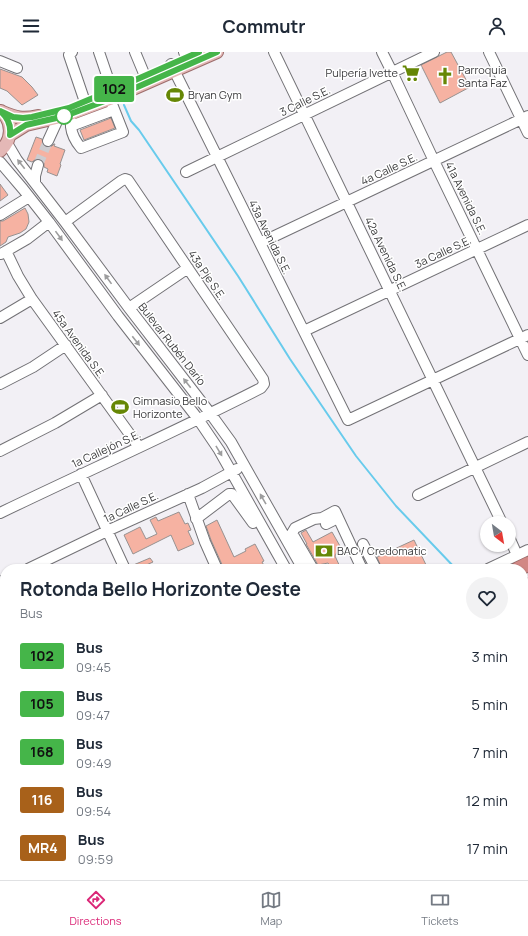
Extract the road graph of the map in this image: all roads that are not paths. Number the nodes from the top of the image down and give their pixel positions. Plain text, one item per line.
1 (72, 52) edge
2 (99, 52) edge
3 (135, 52) edge
4 (199, 52) edge
5 (217, 52) edge
6 (274, 52) edge
7 (382, 52) edge
8 (434, 52) edge
9 (489, 52) edge
10 (186, 58) edge
11 (0, 61) edge
12 (17, 68) dead end
13 (172, 68) junction
14 (392, 72) junction
15 (145, 76) junction
16 (112, 100) junction
17 (85, 102) junction
18 (0, 111) edge
19 (305, 115) junction
20 (525, 117) edge
21 (66, 119) junction
22 (528, 133) edge
23 (48, 141) tunnel mouth
24 (6, 143) edge
25 (217, 157) junction
26 (434, 160) junction
27 (0, 162) edge
28 (38, 165) tunnel mouth
29 (186, 172) dead end
30 (35, 182) junction
31 (29, 197) junction
32 (347, 202) junction
33 (0, 215) edge
34 (49, 222) junction
35 (66, 222) junction
36 (528, 225) edge
37 (260, 243) junction
38 (477, 249) junction
39 (3, 253) edge
40 (188, 268) junction
41 (390, 290) junction
42 (32, 299) junction
43 (129, 308) junction
44 (0, 318) edge
45 (304, 331) junction
46 (524, 337) edge
47 (66, 346) junction
48 (528, 355) edge
49 (433, 380) junction
50 (0, 384) edge
51 (264, 384) joint
52 (102, 395) junction
53 (210, 413) junction
54 (198, 419) junction
55 (528, 442) edge
56 (138, 447) junction
57 (0, 451) edge
58 (244, 466) junction
59 (476, 467) junction
60 (231, 473) junction
61 (81, 474) junction
62 (188, 494) junction
63 (418, 495) dead end
64 (0, 513) edge
65 (499, 516) edge
66 (338, 518) junction
67 (196, 519) junction
68 (326, 524) dead end
69 (254, 525) dead end
70 (107, 531) junction
71 (363, 544) dead end
72 (516, 548) edge
73 (528, 550) edge
74 (523, 559) edge
75 (38, 564) edge
76 (123, 564) edge
77 (215, 564) edge
78 (283, 564) edge
79 (301, 564) edge
80 (309, 564) edge
81 (358, 564) edge
82 (373, 564) edge
83 (506, 564) edge

1 - 17 street
2 - 16 street
3 - 15 street
4 - 10 main road
5 - 10 main road
6 - 19 street, 42a Avenida S.E.
7 - 14 street, 41a Avenida S.E.
8 - 14 street, 3 Calle S.E.
9 - 20 street
10 - 13 main road
11 - 12 street
13 - 15 main road
13 - 16 main road
13 - 25 street, 43a Avenida S.E.
14 - 19 street, 3 Calle S.E.
14 - 26 street, 41a Avenida S.E.
15 - 16 main road
16 - 17 main road
16 - 21 main road
16 - 21 street
17 - 18 main road
18 - 24 main road
19 - 25 street, 3 Calle S.E.
19 - 32 street, 42a Avenida S.E.
20 - 22 street
20 - 26 street, 4a Calle S.E.
21 - 23 street
21 - 24 main road
30 -> 24 street, Bulevar Rubén Darío
25 - 29 street, 3 Calle S.E.
25 - 37 street, 43a Avenida S.E.
26 - 32 street, 4a Calle S.E.
26 - 38 street, 41a Avenida S.E.
27 - 31 street
28 - 30 street
30 - 35 street, Bulevar Rubén Darío
31 - 33 street
31 - 34 street
32 - 37 street, 4a Calle S.E.
32 - 41 street, 42a Avenida S.E.
34 - 39 street
34 -> 54 street
35 - 40 street, 43a Pje S.E.
43 -> 35 street, Bulevar Rubén Darío
36 - 38 street, 3a Calle S.E.
37 - 45 street, 43a Avenida S.E.
38 - 41 street, 3a Calle S.E.
38 - 46 street, 41a Avenida S.E.
39 - 42 street, 45a Avenida S.E.
40 - 43 street
40 - 51 street, 43a Pje S.E.
41 - 45 street, 3a Calle S.E.
41 - 49 street, 42a Avenida S.E.
42 - 44 street
42 - 47 street, 45a Avenida S.E.
53 -> 43 street, Bulevar Rubén Darío
45 - 49 street, 43a Avenida S.E.
46 - 48 street, 41a Avenida S.E.
46 - 49 street
47 - 50 street
47 - 52 street, 45a Avenida S.E.
49 - 59 street, 42a Avenida S.E.
51 - 53 street, 1a Callejón S.E.
52 - 56 street, 45a Avenida S.E.
52 - 57 street
53 - 54 street, 1a Callejón S.E.
53 - 58 street, Bulevar Rubén Darío
54 - 56 street, 1a Callejón S.E.
54 -> 60 street
55 - 59 street
56 - 61 street, 1a Callejón S.E.
58 - 60 street, 1a Calle S.E.
79 -> 58 street, Bulevar Rubén Darío
59 - 63 street
59 - 65 street, 42a Avenida S.E.
60 - 62 street, 1a Calle S.E.
60 - 78 street
61 - 64 street, 1a Callejón S.E.
61 - 70 street
62 - 67 street
62 - 70 street, 1a Calle S.E.
66 - 68 street
66 - 80 street
66 - 81 street
67 - 69 street
67 - 77 street
70 - 75 street, 1a Calle S.E.
70 - 76 street
71 - 82 street
72 - 74 street
73 - 74 street
74 - 83 street

